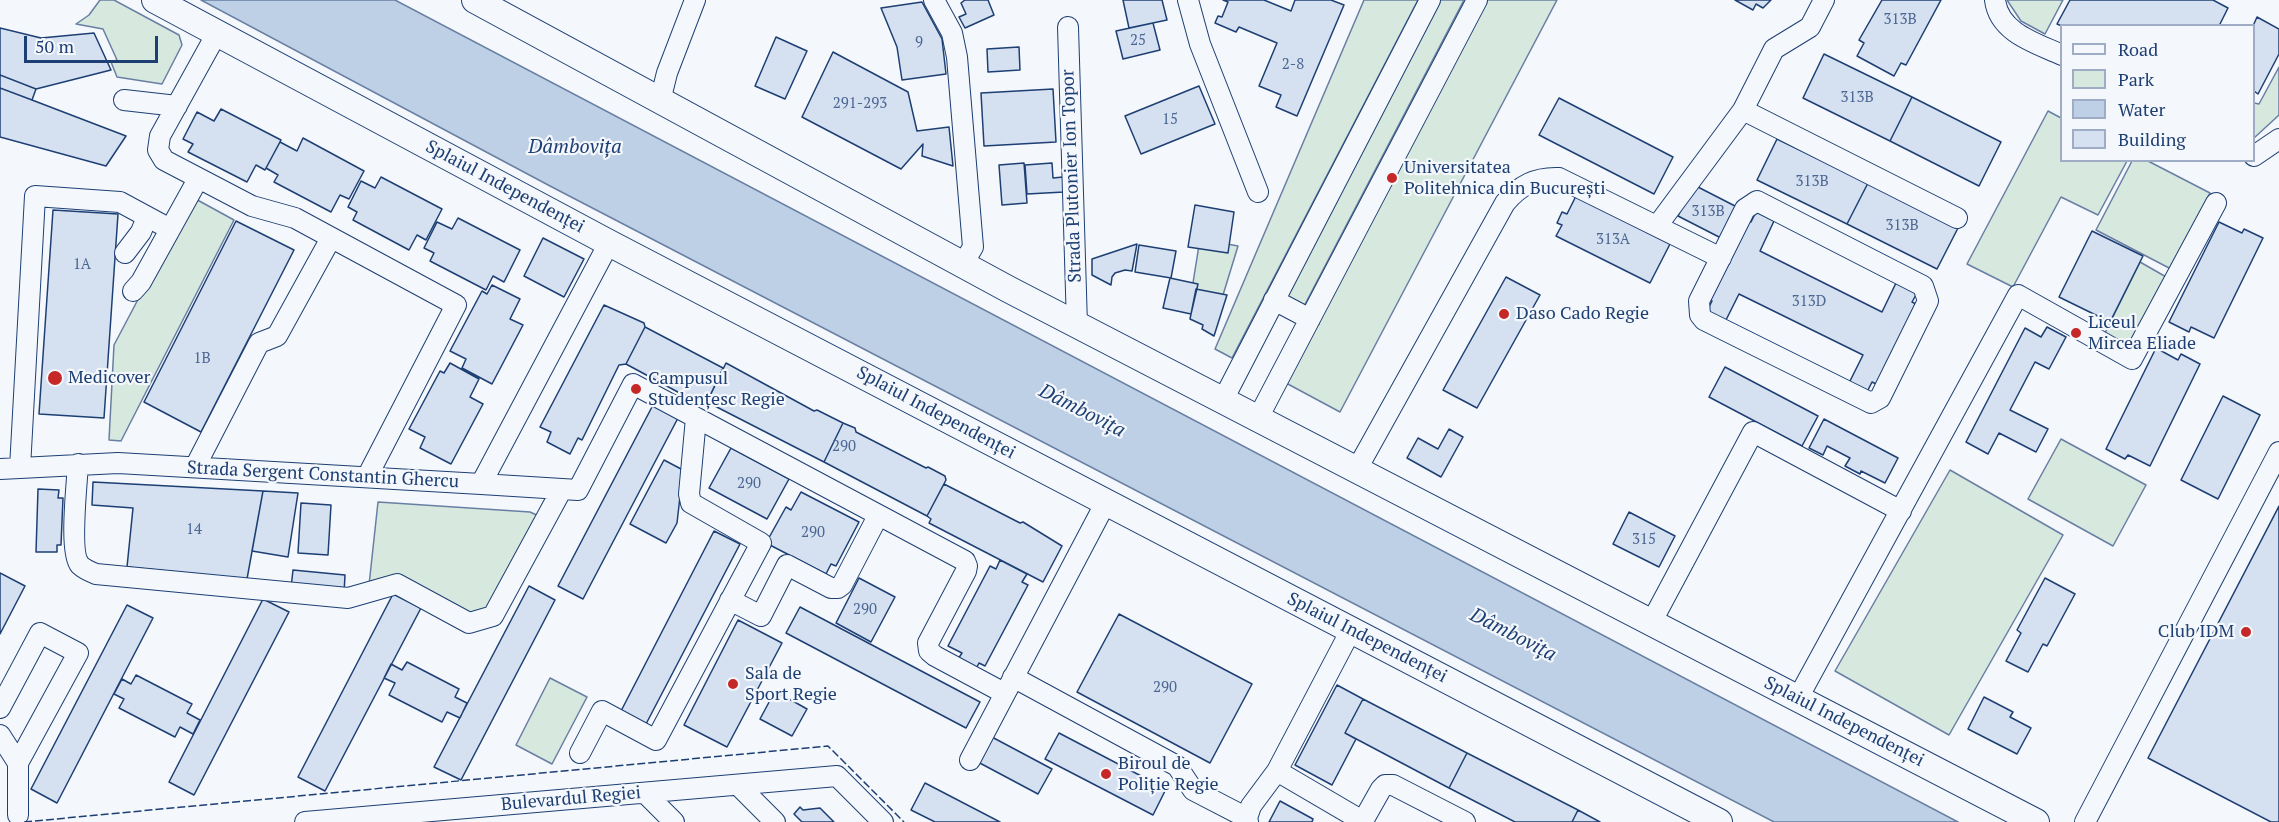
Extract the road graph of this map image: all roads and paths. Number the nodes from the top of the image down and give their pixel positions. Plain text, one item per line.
1 (155, 0) edge
2 (475, 0) edge
3 (695, 0) edge
4 (934, 0) edge
5 (1188, 0) edge
6 (1430, 0) edge
7 (1477, 0) edge
8 (1824, 0) edge
9 (1995, 0) edge
10 (1068, 27) dead end
11 (217, 33) junction
12 (2060, 55) edge
13 (124, 100) dead end
14 (660, 101) junction
15 (177, 106) junction
16 (1743, 110) junction
17 (2279, 139) edge
18 (2255, 155) edge
19 (198, 179) junction
20 (1258, 192) dead end
21 (2216, 204) dead end
22 (147, 217) junction
23 (1957, 218) dead end
24 (1657, 226) junction
25 (170, 229) junction
26 (331, 237) junction
27 (609, 243) junction
28 (125, 253) dead end
29 (1720, 258) junction
30 (963, 264) junction
31 (133, 291) dead end
32 (1274, 300) junction
33 (1310, 319) junction
34 (1077, 325) junction
35 (1223, 400) junction
36 (696, 418) junction
37 (1258, 418) junction
38 (2279, 452) edge
39 (78, 464) junction
40 (195, 467) junction
41 (20, 468) junction
42 (0, 469) edge
43 (1357, 469) junction
44 (367, 477) junction
45 (481, 484) junction
46 (562, 489) junction
47 (1106, 502) junction
48 (1901, 511) junction
49 (878, 516) junction
50 (730, 600) junction
51 (1651, 623) junction
52 (1351, 630) junction
53 (1009, 685) junction
54 (1798, 698) junction
55 (0, 708) edge
56 (0, 735) edge
57 (580, 753) dead end
58 (970, 759) dead end
59 (18, 763) junction
60 (1277, 771) junction
61 (738, 785) junction
62 (645, 793) junction
63 (18, 815) dead end
64 (473, 815) edge
65 (368, 819) edge
66 (1248, 820) edge
67 (305, 822) edge
68 (487, 822) edge
69 (496, 822) edge
70 (674, 822) edge
71 (774, 822) edge
72 (883, 822) edge
73 (1363, 822) edge
74 (1466, 822) edge
75 (1719, 822) edge
76 (2036, 822) edge
77 (2085, 822) edge

1 - 11 main road, Splaiul Independenței
2 - 14 main road, Splaiul Independenței
3 - 14 street
4 - 30 street
5 - 20 street
6 - 32 street
7 - 33 street
8 - 16 street
9 - 12 street
10 - 34 street, Strada Plutonier Ion Topor
11 - 15 street
11 - 27 main road, Splaiul Independenței
13 - 15 street
14 - 30 main road, Splaiul Independenței
15 - 19 street
16 - 23 street
16 - 24 street
17 - 18 street
19 - 25 street
19 - 26 street
21 - 48 street
22 - 25 street
22 - 28 street
22 - 41 street
24 - 29 street
24 - 43 street
25 - 31 street
26 - 40 street
26 - 44 street
27 - 45 street, Strada Sergent Constantin Ghercu
27 - 47 main road, Splaiul Independenței
29 - 29 street
30 - 34 main road, Splaiul Independenței
32 - 33 street
32 - 35 street
33 - 37 street
34 - 35 main road, Splaiul Independenței
35 - 37 main road, Splaiul Independenței
36 - 46 street
36 - 49 street
36 - 50 street
37 - 43 main road, Splaiul Independenței
38 - 77 street
39 - 40 street, Strada Sergent Constantin Ghercu
39 - 41 street, Strada Sergent Constantin Ghercu
39 - 46 street
40 - 44 street, Strada Sergent Constantin Ghercu
41 - 42 street, Strada Sergent Constantin Ghercu
43 - 51 main road, Splaiul Independenței
44 - 45 street, Strada Sergent Constantin Ghercu
45 - 46 street
47 - 52 main road, Splaiul Independenței
47 - 53 street
48 - 51 street
48 - 54 street
49 - 50 street
49 - 53 street
50 - 57 street
51 - 54 main road, Splaiul Independenței
52 - 60 street
52 - 75 main road, Splaiul Independenței
53 - 58 street
53 - 66 street
54 - 76 main road, Splaiul Independenței
55 - 59 street
56 - 59 street
59 - 63 street
60 - 66 street
60 - 73 street
61 - 62 street, Bulevardul Regiei
61 - 71 street
61 - 72 street, Bulevardul Regiei
62 - 64 street, Bulevardul Regiei
62 - 70 street
64 - 65 street, Bulevardul Regiei
64 - 68 street
64 - 69 street
65 - 67 street, Bulevardul Regiei
73 - 74 street

